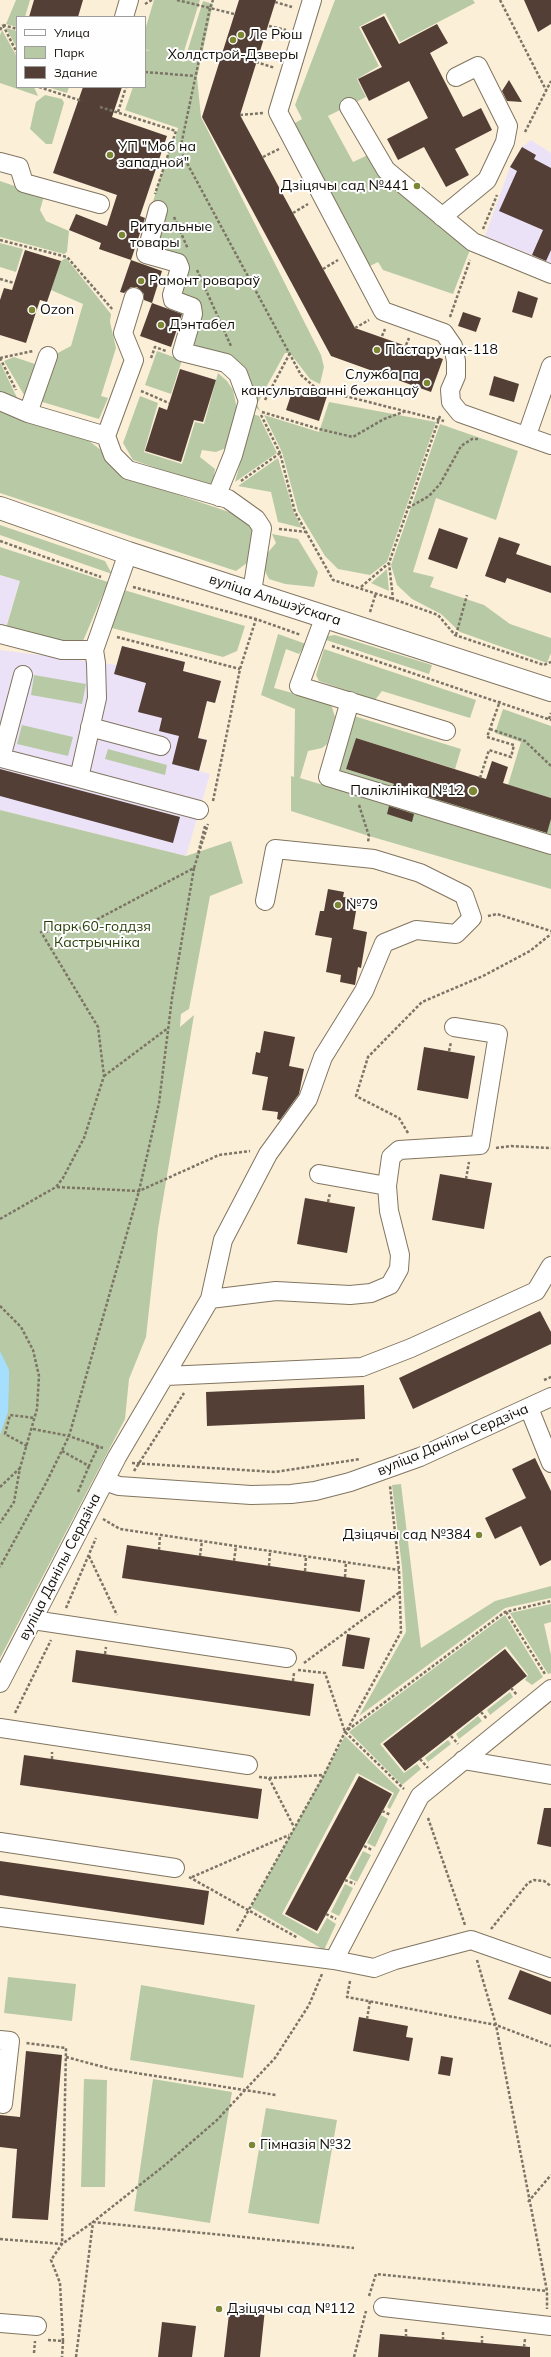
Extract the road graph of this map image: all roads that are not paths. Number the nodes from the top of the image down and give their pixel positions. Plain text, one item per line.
1 (129, 0) edge
2 (312, 0) edge
3 (124, 16) edge
4 (456, 77) dead end
5 (349, 107) dead end
6 (0, 162) edge
7 (100, 204) dead end
8 (158, 210) road end
9 (442, 217) junction
10 (551, 274) edge
11 (134, 297) dead end
12 (41, 353) road end
13 (551, 366) edge
14 (0, 401) edge
15 (28, 412) junction
16 (527, 435) junction
17 (106, 436) junction
18 (551, 444) edge
19 (224, 498) junction
20 (0, 508) edge
21 (128, 553) junction
22 (252, 592) junction
23 (325, 616) junction
24 (0, 634) edge
25 (94, 650) junction
26 (23, 675) dead end
27 (550, 686) edge
28 (350, 701) junction
29 (90, 727) junction
30 (446, 731) dead end
31 (161, 746) dead end
32 (79, 778) junction
33 (207, 813) road end
34 (551, 845) edge
35 (265, 901) dead end
36 (454, 1027) dead end
37 (319, 1174) dead end
38 (387, 1186) junction
39 (551, 1266) edge
40 (210, 1299) junction
41 (166, 1376) junction
42 (551, 1397) edge
43 (529, 1408) junction
44 (551, 1462) edge
45 (105, 1481) junction
46 (33, 1620) junction
47 (291, 1664) road end
48 (0, 1683) edge
49 (549, 1683) edge
50 (4, 1728) edge
51 (461, 1753) junction
52 (248, 1765) dead end
53 (551, 1775) edge
54 (0, 1842) edge
55 (175, 1868) dead end
56 (0, 1917) edge
57 (329, 1965) junction
58 (551, 1968) edge
59 (5, 2040) edge
60 (0, 2103) edge
61 (372, 2306) road end
62 (0, 2323) edge
63 (549, 2326) edge
64 (36, 2332) road end

1 - 3 street
2 - 16 street
4 - 9 street
5 - 9 street
6 - 7 street
8 - 19 street
9 - 10 street
11 - 17 street
12 - 15 street
13 - 16 street
14 - 15 street
15 - 17 street
16 - 18 street
17 - 19 street
19 - 22 street
20 - 21 main road, вуліца Альшэўскага
21 - 22 main road, вуліца Альшэўскага
21 - 25 street
22 - 23 main road, вуліца Альшэўскага
23 - 27 main road, вуліца Альшэўскага
23 - 28 street
24 - 25 street
25 - 29 street
26 - 32 street
28 - 30 street
28 - 34 street
29 - 31 street
29 - 32 street
32 - 33 street
35 - 40 street
36 - 38 street
37 - 38 street
38 - 40 street
39 - 41 street
40 - 41 street
41 - 45 street
42 - 43 street, вуліца Данілы Сердзіча
43 - 44 street
43 - 45 street, вуліца Данілы Сердзіча
45 - 46 street, вуліца Данілы Сердзіча
46 - 47 street
46 - 48 street, вуліца Данілы Сердзіча
49 - 51 street
50 - 52 street
51 - 53 street
51 - 57 street
54 - 55 street
56 - 57 street
57 - 58 street
59 - 60 street
61 - 63 street
62 - 64 street

